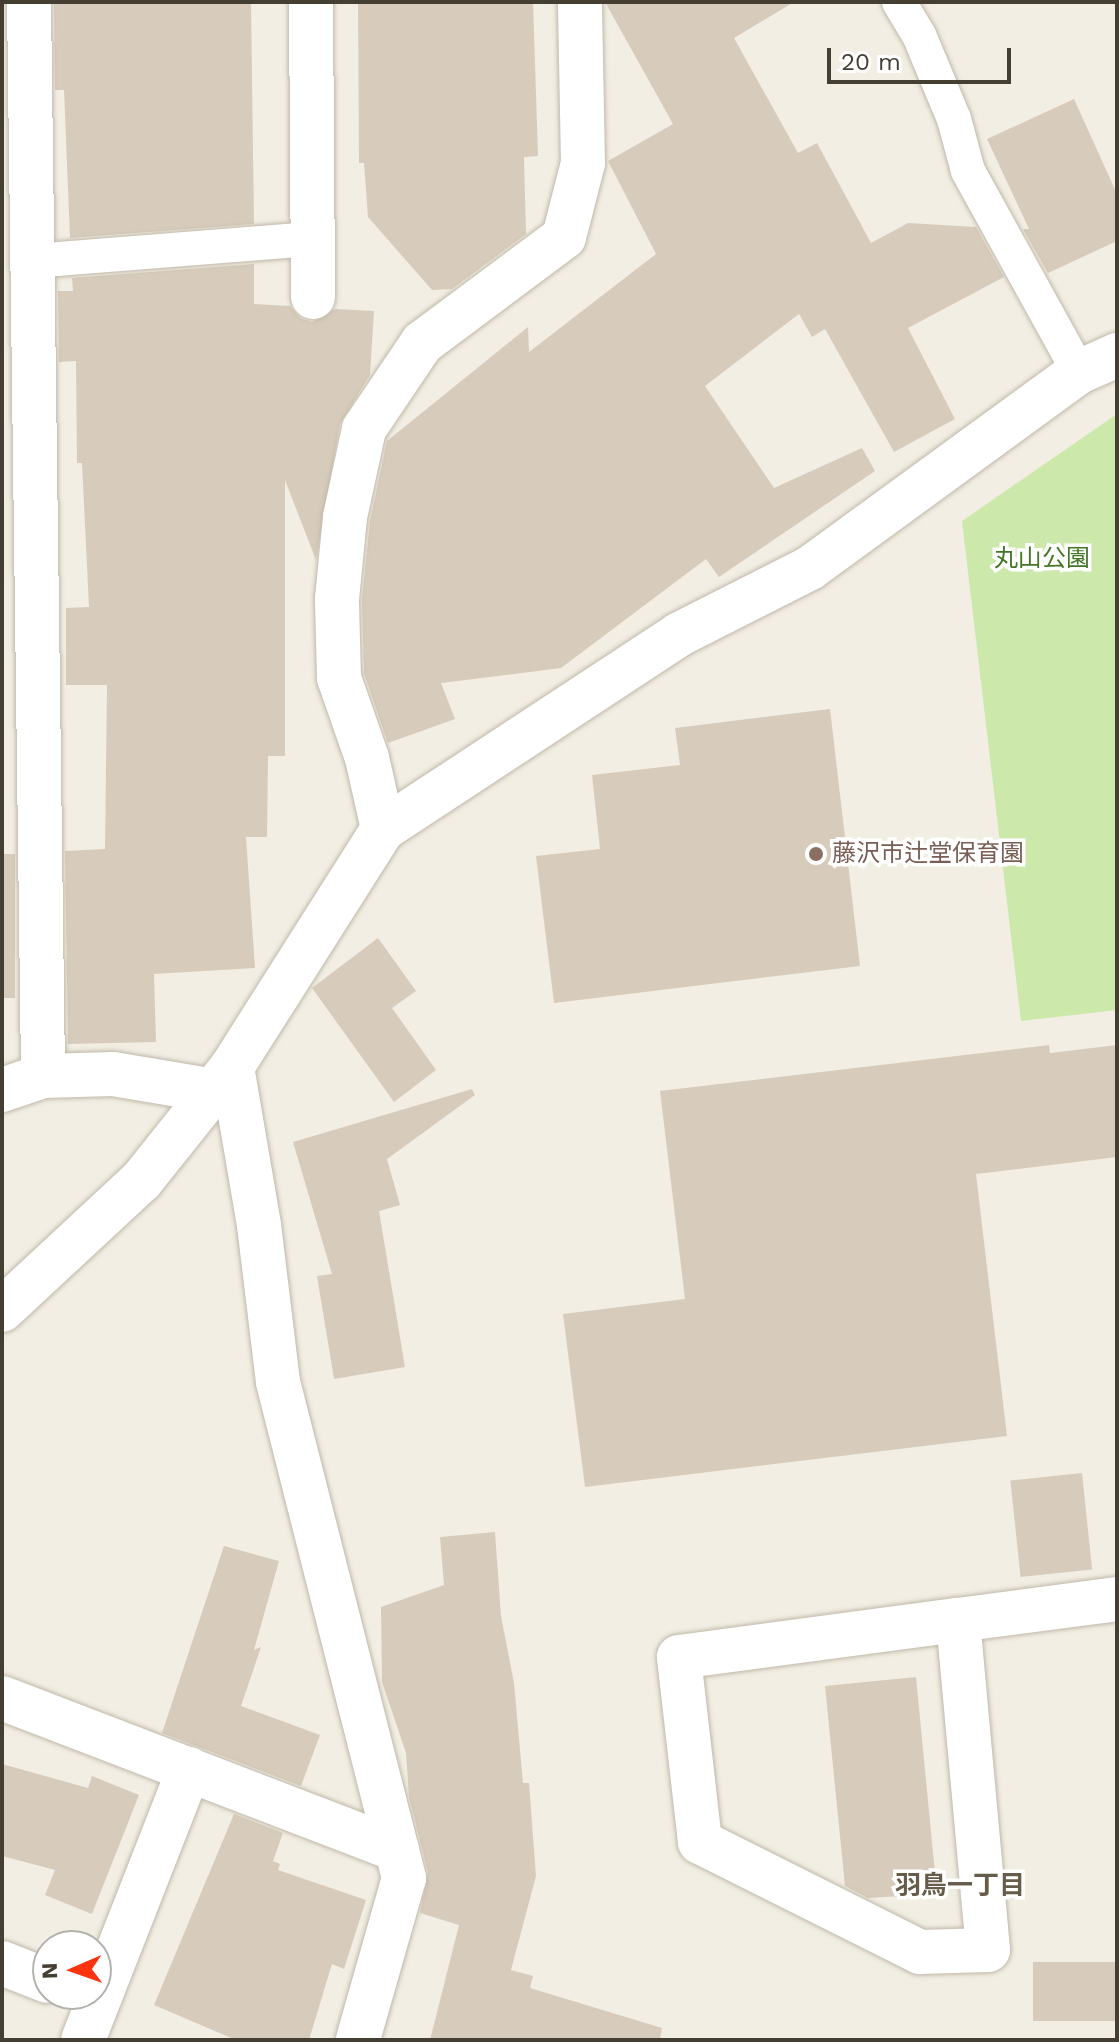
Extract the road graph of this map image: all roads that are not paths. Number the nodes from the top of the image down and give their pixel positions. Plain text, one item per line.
1 (29, 2) edge
2 (311, 2) edge
3 (580, 2) edge
4 (899, 2) edge
5 (313, 239) junction
6 (32, 261) junction
7 (313, 297) dead end
8 (1098, 364) edge
9 (383, 829) junction
10 (43, 1076) junction
11 (221, 1079) junction
12 (2, 1090) edge
13 (2, 1310) edge
14 (1117, 1599) edge
15 (958, 1620) junction
16 (2, 1698) edge
17 (189, 1769) junction
18 (397, 1850) junction
19 (112, 1948) edge
20 (2, 1963) edge
21 (32, 1975) edge
22 (89, 2010) edge
23 (83, 2040) edge
24 (358, 2040) edge

1 - 6 street
2 - 5 street
3 - 9 street
4 - 8 lane
5 - 6 lane
5 - 7 street
6 - 10 street
8 - 9 street
9 - 11 street
10 - 11 street
10 - 12 street
11 - 13 street
11 - 18 street
14 - 15 street
15 - 15 street
16 - 17 street
17 - 18 street
17 - 19 street
18 - 24 street
20 - 21 street
22 - 23 street

